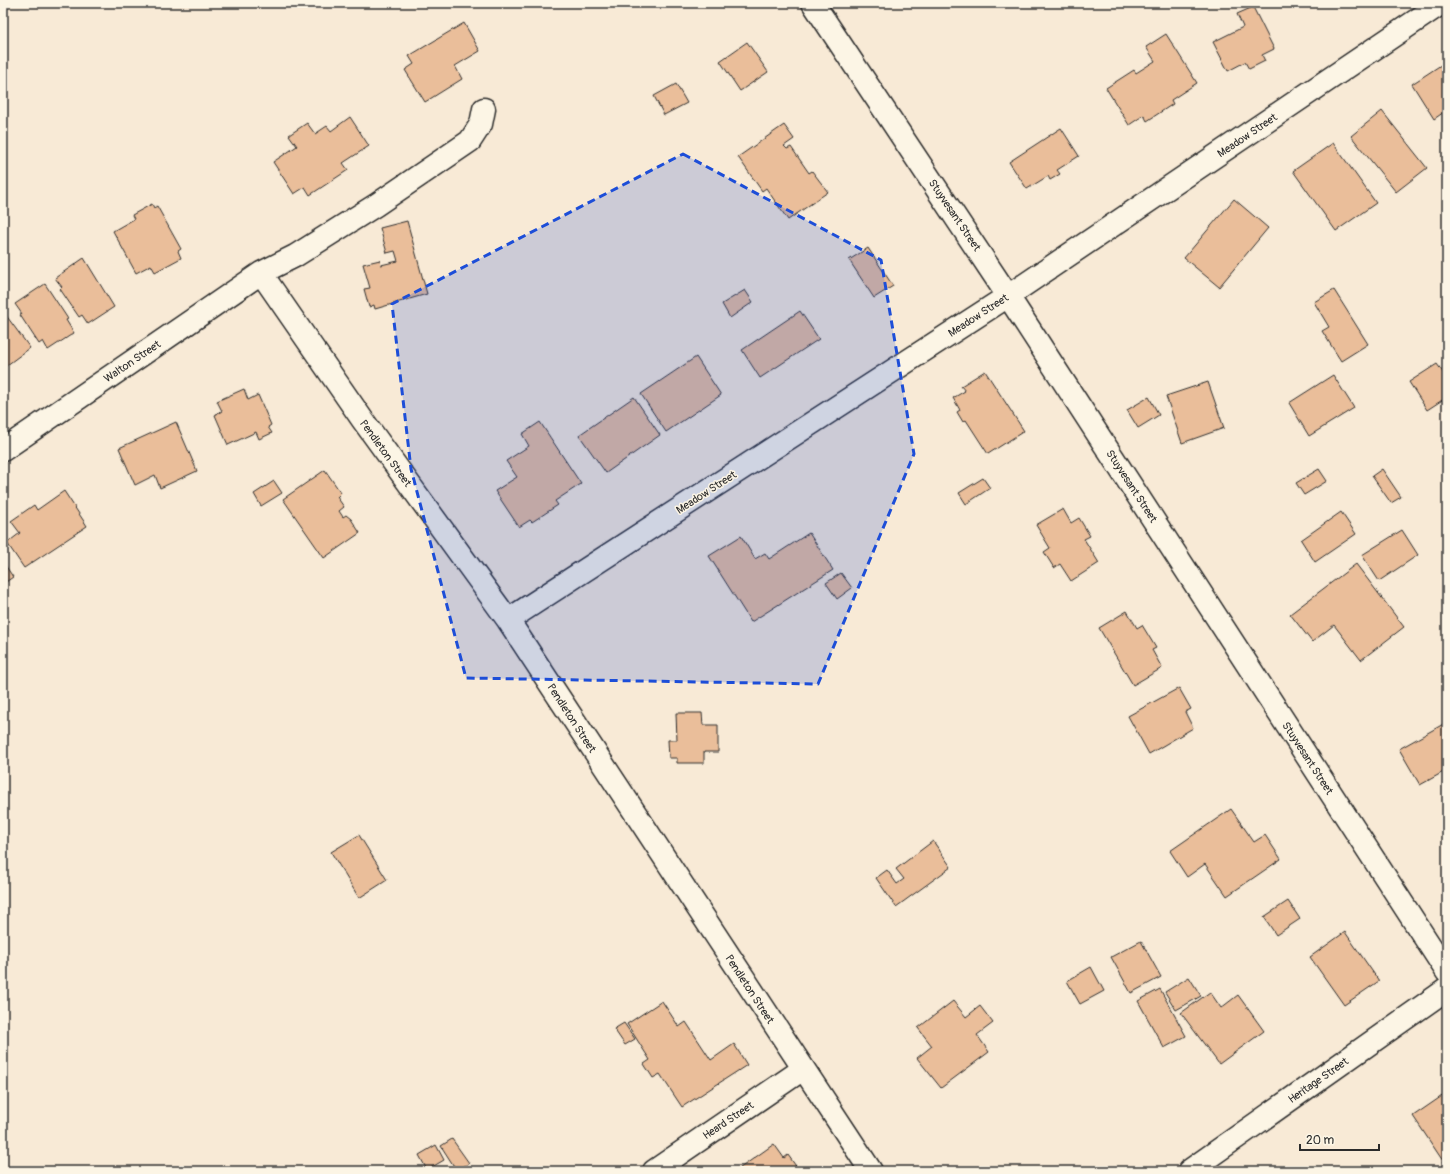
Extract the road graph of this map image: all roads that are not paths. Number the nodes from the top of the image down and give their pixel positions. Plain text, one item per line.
1 (814, 3) edge
2 (1442, 3) edge
3 (484, 109) dead end
4 (261, 273) junction
5 (1008, 296) junction
6 (3, 450) edge
7 (508, 620) junction
8 (1447, 972) edge
9 (1447, 989) edge
10 (803, 1069) junction
11 (654, 1171) edge
12 (871, 1171) edge
13 (1188, 1171) edge

1 - 5 street, Stuyvesant Street
2 - 5 street, Meadow Street
3 - 4 street, Walton Street
4 - 6 street, Walton Street
4 - 7 street, Pendleton Street
5 - 7 street, Meadow Street
5 - 8 street, Stuyvesant Street
7 - 10 street, Pendleton Street
9 - 13 street, Heritage Street
10 - 11 street, Heard Street
10 - 12 street, Pendleton Street

